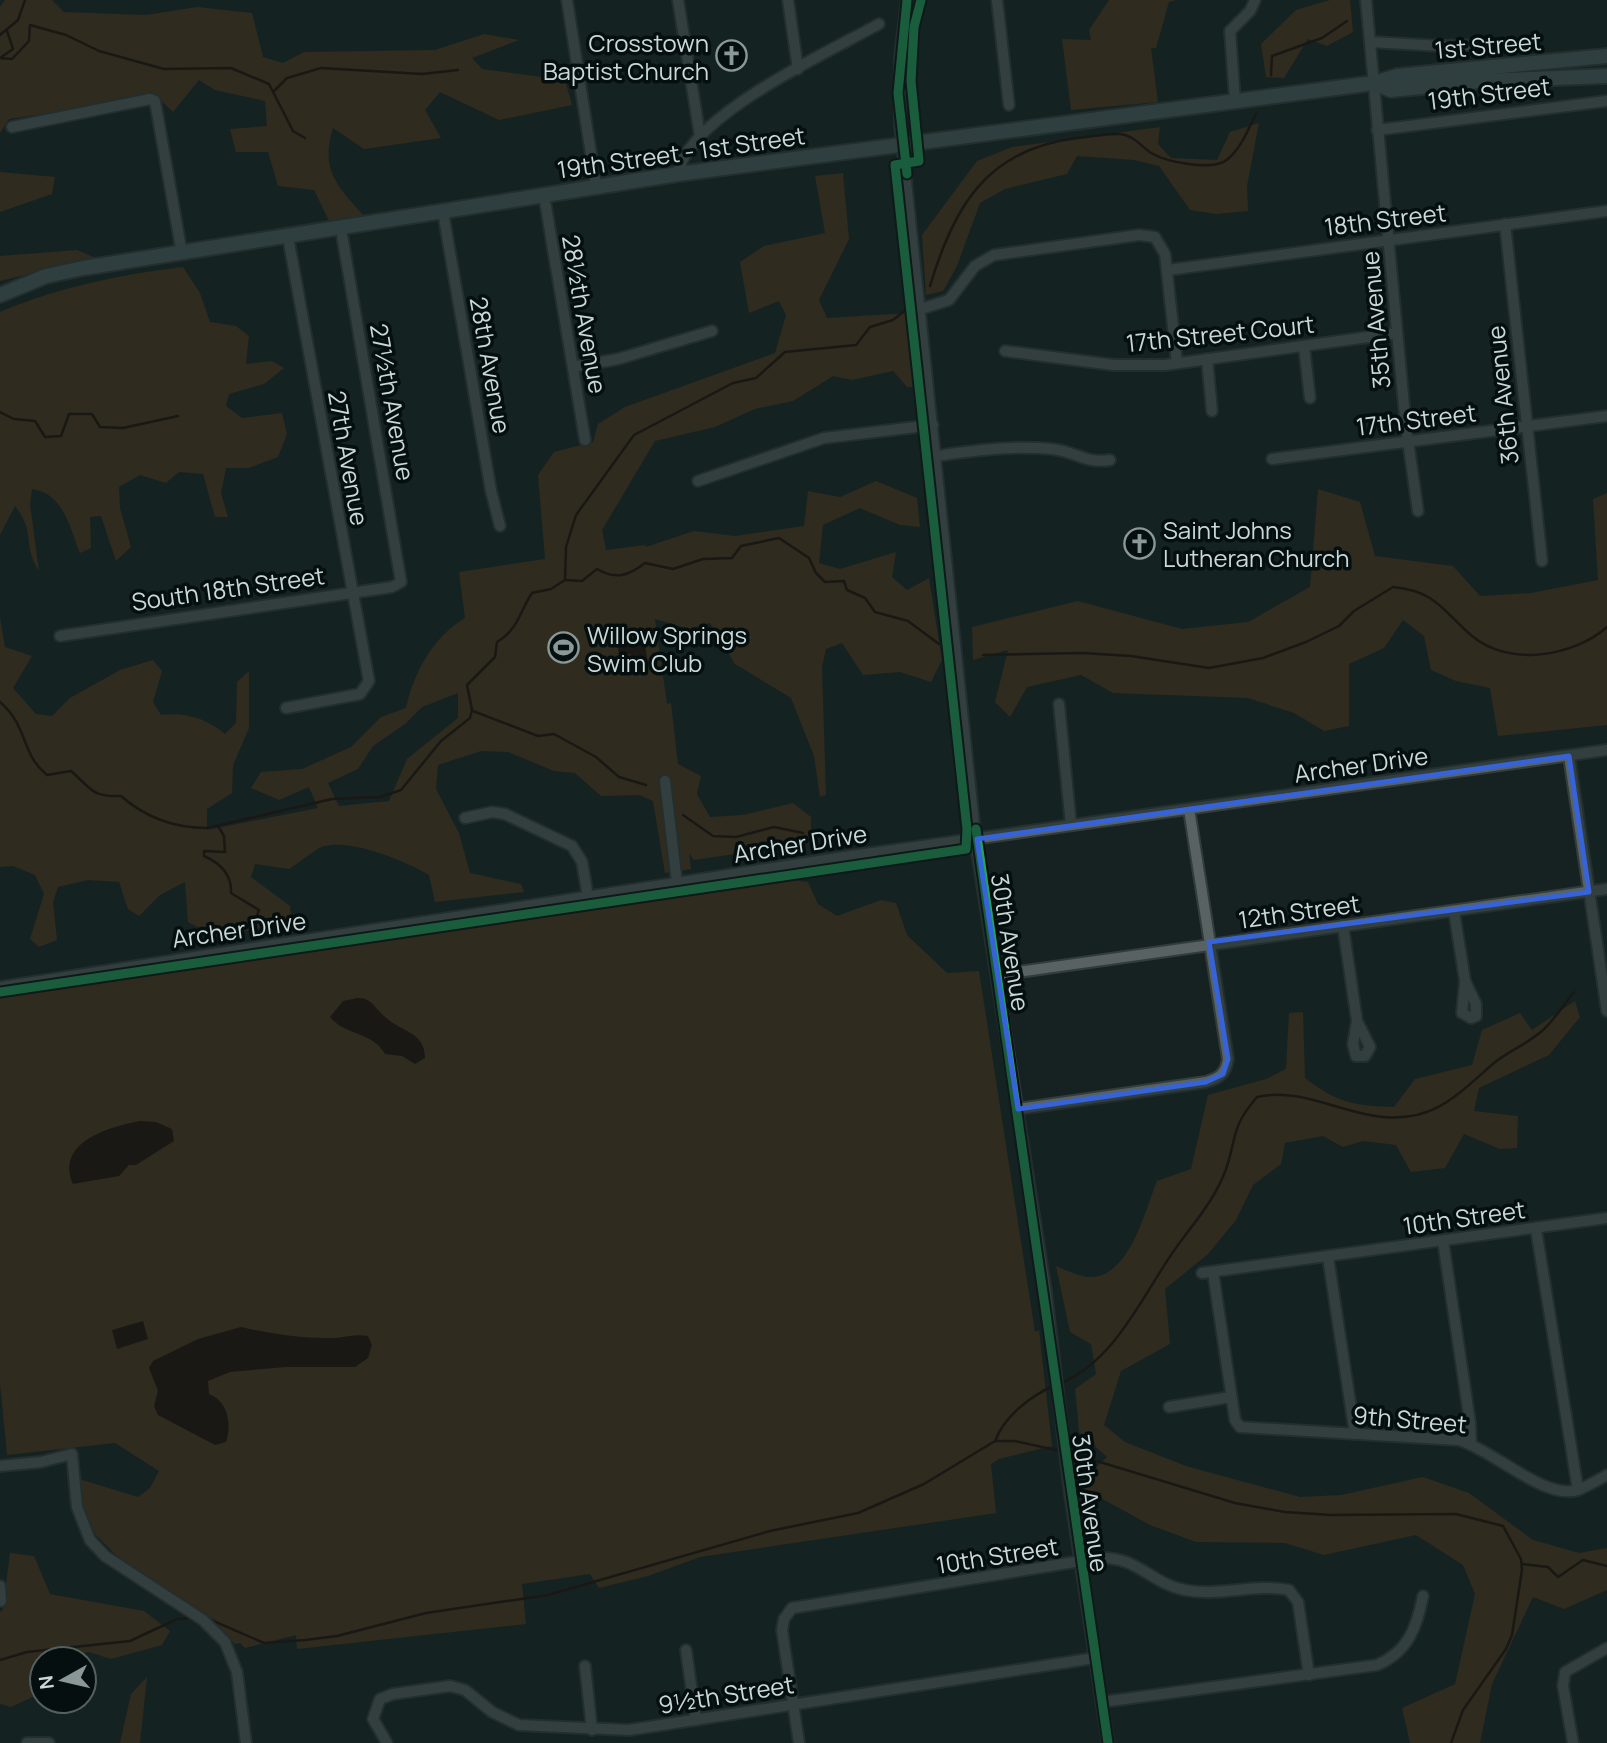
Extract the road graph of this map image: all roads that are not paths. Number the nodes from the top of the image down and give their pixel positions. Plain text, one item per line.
1 (567, 0) edge
2 (678, 0) edge
3 (788, 0) edge
4 (907, 0) edge
5 (997, 0) edge
6 (1256, 0) edge
7 (1366, 0) edge
8 (879, 24) dead end
9 (1371, 42) junction
10 (1517, 44) dead end
11 (1607, 56) edge
12 (798, 69) junction
13 (1607, 76) edge
14 (1374, 83) junction
15 (1235, 101) junction
16 (1009, 105) dead end
17 (1607, 105) edge
18 (12, 127) dead end
19 (1377, 130) junction
20 (700, 136) junction
21 (903, 143) junction
22 (678, 174) junction
23 (596, 186) junction
24 (544, 195) junction
25 (1607, 211) edge
26 (443, 212) junction
27 (1505, 224) junction
28 (341, 229) junction
29 (288, 237) junction
30 (1389, 240) junction
31 (182, 254) junction
32 (1168, 270) junction
33 (0, 295) edge
34 (921, 309) junction
35 (712, 331) dead end
36 (1398, 333) junction
37 (1304, 346) junction
38 (1005, 351) dead end
39 (1207, 359) junction
40 (1177, 363) junction
41 (573, 367) junction
42 (1310, 398) dead end
43 (1212, 411) dead end
44 (1607, 416) edge
45 (933, 425) junction
46 (1527, 427) junction
47 (585, 440) dead end
48 (1409, 441) junction
49 (937, 456) junction
50 (1272, 459) dead end
51 (1110, 460) dead end
52 (698, 481) dead end
53 (1418, 511) dead end
54 (500, 526) dead end
55 (1542, 561) dead end
56 (401, 582) joint
57 (351, 592) junction
58 (60, 636) dead end
59 (1059, 704) dead end
60 (286, 708) dead end
61 (1607, 750) edge
62 (1569, 756) junction
63 (665, 781) dead end
64 (1189, 809) junction
65 (465, 818) dead end
66 (1071, 825) junction
67 (977, 839) junction
68 (677, 883) junction
69 (1607, 889) edge
70 (1589, 892) junction
71 (587, 897) junction
72 (1454, 911) junction
73 (1343, 926) junction
74 (1210, 943) junction
75 (997, 975) junction
76 (1465, 981) dead end
77 (0, 987) edge
78 (1607, 1011) edge
79 (1357, 1021) dead end
80 (1018, 1109) junction
81 (1607, 1218) edge
82 (1536, 1228) junction
83 (1443, 1241) junction
84 (1328, 1257) junction
85 (1231, 1397) junction
86 (1170, 1407) dead end
87 (1355, 1434) junction
88 (1471, 1444) junction
89 (0, 1466) edge
90 (1607, 1475) edge
91 (1578, 1490) junction
92 (1080, 1562) junction
93 (0, 1586) edge
94 (1423, 1596) dead end
95 (1, 1601) edge
96 (1607, 1648) edge
97 (686, 1650) dead end
98 (1095, 1658) junction
99 (585, 1666) dead end
100 (1308, 1675) junction
101 (1102, 1702) junction
102 (793, 1705) junction
103 (696, 1720) junction
104 (592, 1730) junction
105 (27, 1743) edge
106 (48, 1743) edge
107 (247, 1743) edge
108 (387, 1743) edge
109 (799, 1743) edge
110 (1108, 1743) edge
111 (1573, 1743) edge

1 - 23 street
2 - 20 street
3 - 12 street
4 - 21 street, 30th Avenue
5 - 16 street
6 - 15 street
7 - 9 street, 35th Avenue
8 - 12 street
9 - 10 street
9 - 14 street, 35th Avenue
11 - 14 main road, 1st Street
12 - 20 street
13 - 14 main road, 19th Street
14 - 15 main road, 19th Street - 1st Street
14 - 19 street, 35th Avenue
15 - 21 main road, 19th Street - 1st Street
17 - 19 street, 19th Street
18 - 31 street
19 - 30 street, 35th Avenue
20 - 22 street
21 - 22 main road, 19th Street - 1st Street
21 - 34 street, 30th Avenue
22 - 23 main road, 19th Street - 1st Street
23 - 24 main road, 19th Street - 1st Street
24 - 26 main road, 19th Street - 1st Street
24 - 41 street, 28½th Avenue
25 - 27 street, 18th Street
26 - 28 main road, 19th Street - 1st Street
26 - 54 street, 28th Avenue
27 - 30 street, 18th Street
27 - 46 street, 36th Avenue
28 - 29 main road, 19th Street - 1st Street
28 - 56 street, 27½th Avenue
29 - 31 main road, 19th Street - 1st Street
29 - 57 street, 27th Avenue
30 - 32 street, 18th Street
30 - 36 street, 35th Avenue
31 - 33 main road, 19th Street - 1st Street
32 - 34 street
32 - 40 street
34 - 45 street, 30th Avenue
35 - 41 street
36 - 37 street, 17th Street Court
36 - 48 street, 35th Avenue
37 - 39 street, 17th Street Court
37 - 42 street
38 - 40 street, 17th Street Court
39 - 40 street, 17th Street Court
39 - 43 street
41 - 47 street, 28½th Avenue
44 - 46 street, 17th Street
45 - 49 street, 30th Avenue
45 - 52 street
46 - 48 street, 17th Street
46 - 55 street, 36th Avenue
48 - 50 street, 17th Street
48 - 53 street, 35th Avenue
49 - 51 street
49 - 67 street, 30th Avenue
56 - 57 street, South 18th Street
57 - 58 street, South 18th Street
57 - 60 street, 27th Avenue
59 - 66 street
61 - 62 street, Archer Drive
62 - 64 street, Archer Drive
62 - 70 street
63 - 68 street
64 - 66 street, Archer Drive
64 - 74 street
65 - 71 street
66 - 67 street, Archer Drive
67 - 68 street, Archer Drive
67 - 75 street, 30th Avenue
68 - 71 street, Archer Drive
69 - 70 street, 12th Street
70 - 72 street, 12th Street
70 - 78 street
71 - 77 street, Archer Drive
72 - 73 street, 12th Street
72 - 76 street
73 - 74 street, 12th Street
73 - 79 street
74 - 75 street, 12th Street
74 - 80 street
75 - 80 street, 30th Avenue
80 - 92 street, 30th Avenue
81 - 82 street, 10th Street
82 - 83 street, 10th Street
82 - 91 street
83 - 84 street, 10th Street
83 - 88 street
84 - 85 street, 10th Street
84 - 87 street
85 - 86 street
85 - 87 street, 9th Street
87 - 88 street, 9th Street
88 - 91 street, 9th Street
89 - 107 street
90 - 91 street
92 - 98 street, 30th Avenue
92 - 100 street, 10th Street
92 - 102 street, 10th Street
93 - 95 street
94 - 100 street
96 - 111 street
97 - 103 street
98 - 101 street, 30th Avenue
98 - 102 street, 9½th Street
99 - 104 street
100 - 101 street
101 - 110 street, 30th Avenue
102 - 103 street, 9½th Street
102 - 109 street
103 - 104 street, 9½th Street
104 - 108 street, 9½th Street
105 - 106 street

